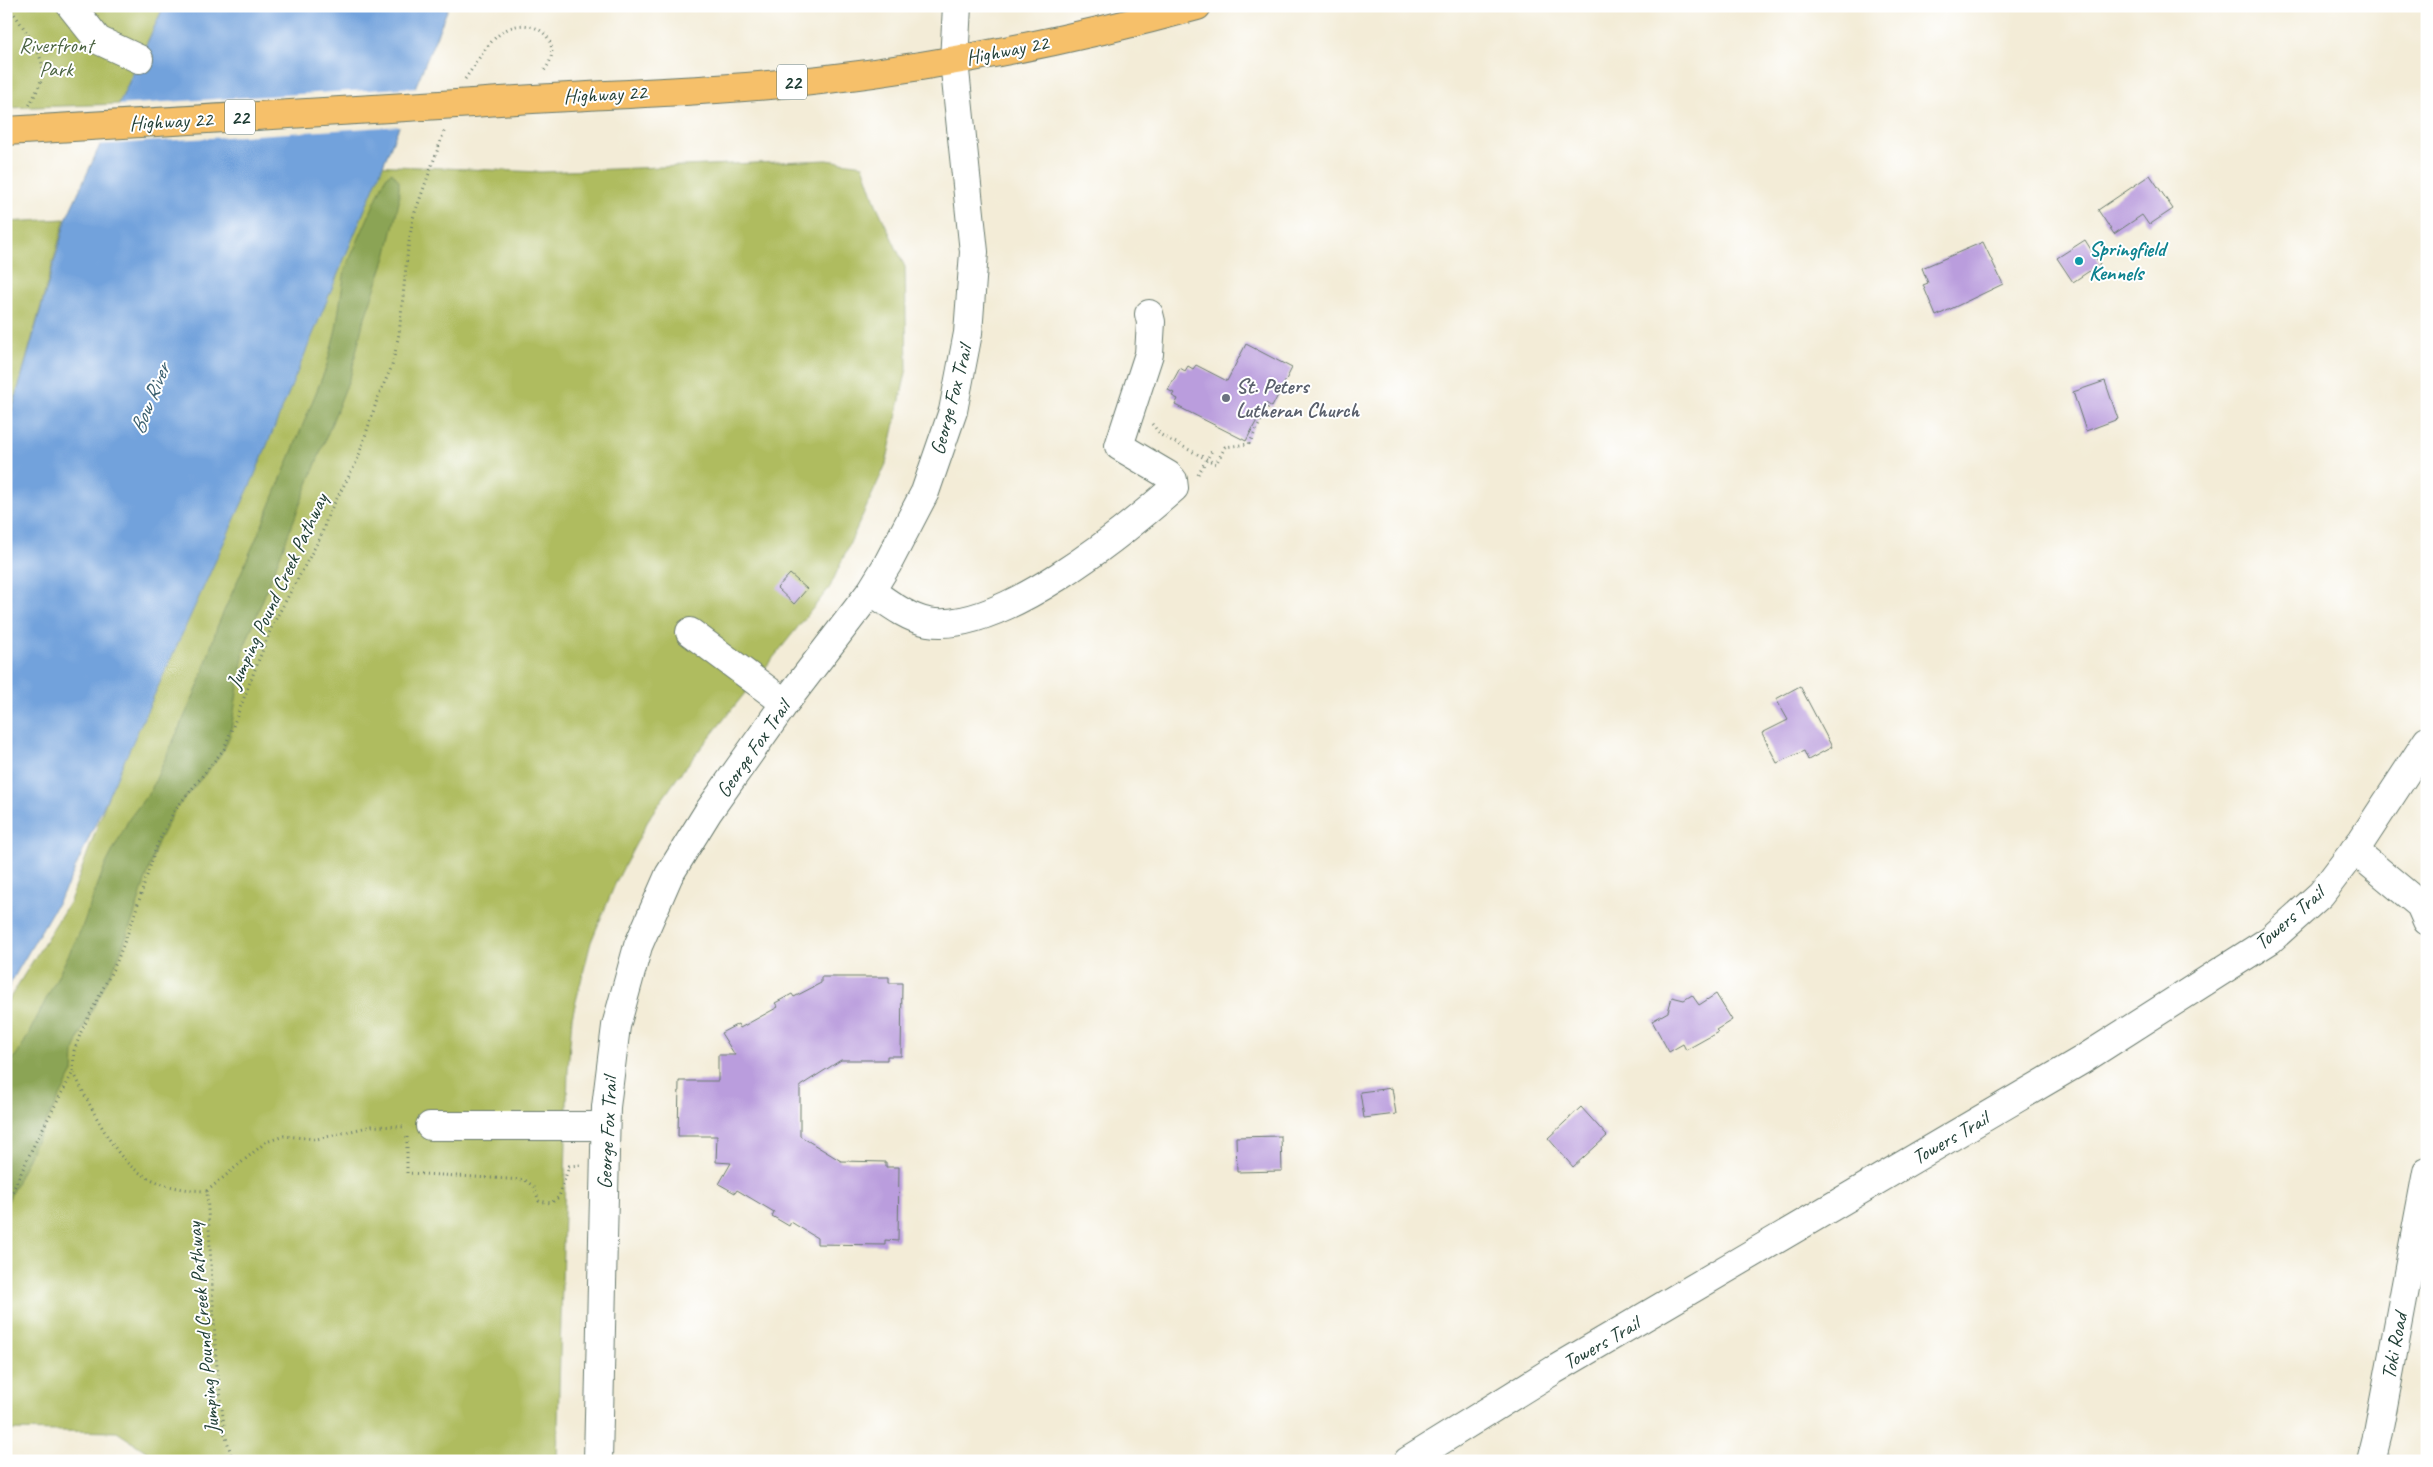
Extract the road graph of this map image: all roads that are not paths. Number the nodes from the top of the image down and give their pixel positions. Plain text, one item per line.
1 (71, 6) edge
2 (957, 6) edge
3 (1197, 6) edge
4 (139, 59) dead end
5 (954, 61) junction
6 (6, 131) edge
7 (1149, 314) dead end
8 (871, 591) junction
9 (690, 632) dead end
10 (785, 703) junction
11 (2427, 741) edge
12 (2354, 850) junction
13 (2427, 921) edge
14 (419, 1126) road end
15 (604, 1126) junction
16 (2427, 1172) edge
17 (598, 1461) edge
18 (1408, 1461) edge
19 (2370, 1461) edge

1 - 4 street
2 - 5 street, George Fox Trail
3 - 5 main road, Highway 22 / 22
5 - 6 main road, Highway 22 / 22, bridge
5 - 8 street, George Fox Trail
7 - 8 street
8 - 10 street, George Fox Trail
9 - 10 street
10 - 15 street, George Fox Trail
11 - 12 street, Towers Trail
12 - 13 street
12 - 18 street, Towers Trail
14 - 15 street
15 - 17 street, George Fox Trail
16 - 19 street, Toki Road

